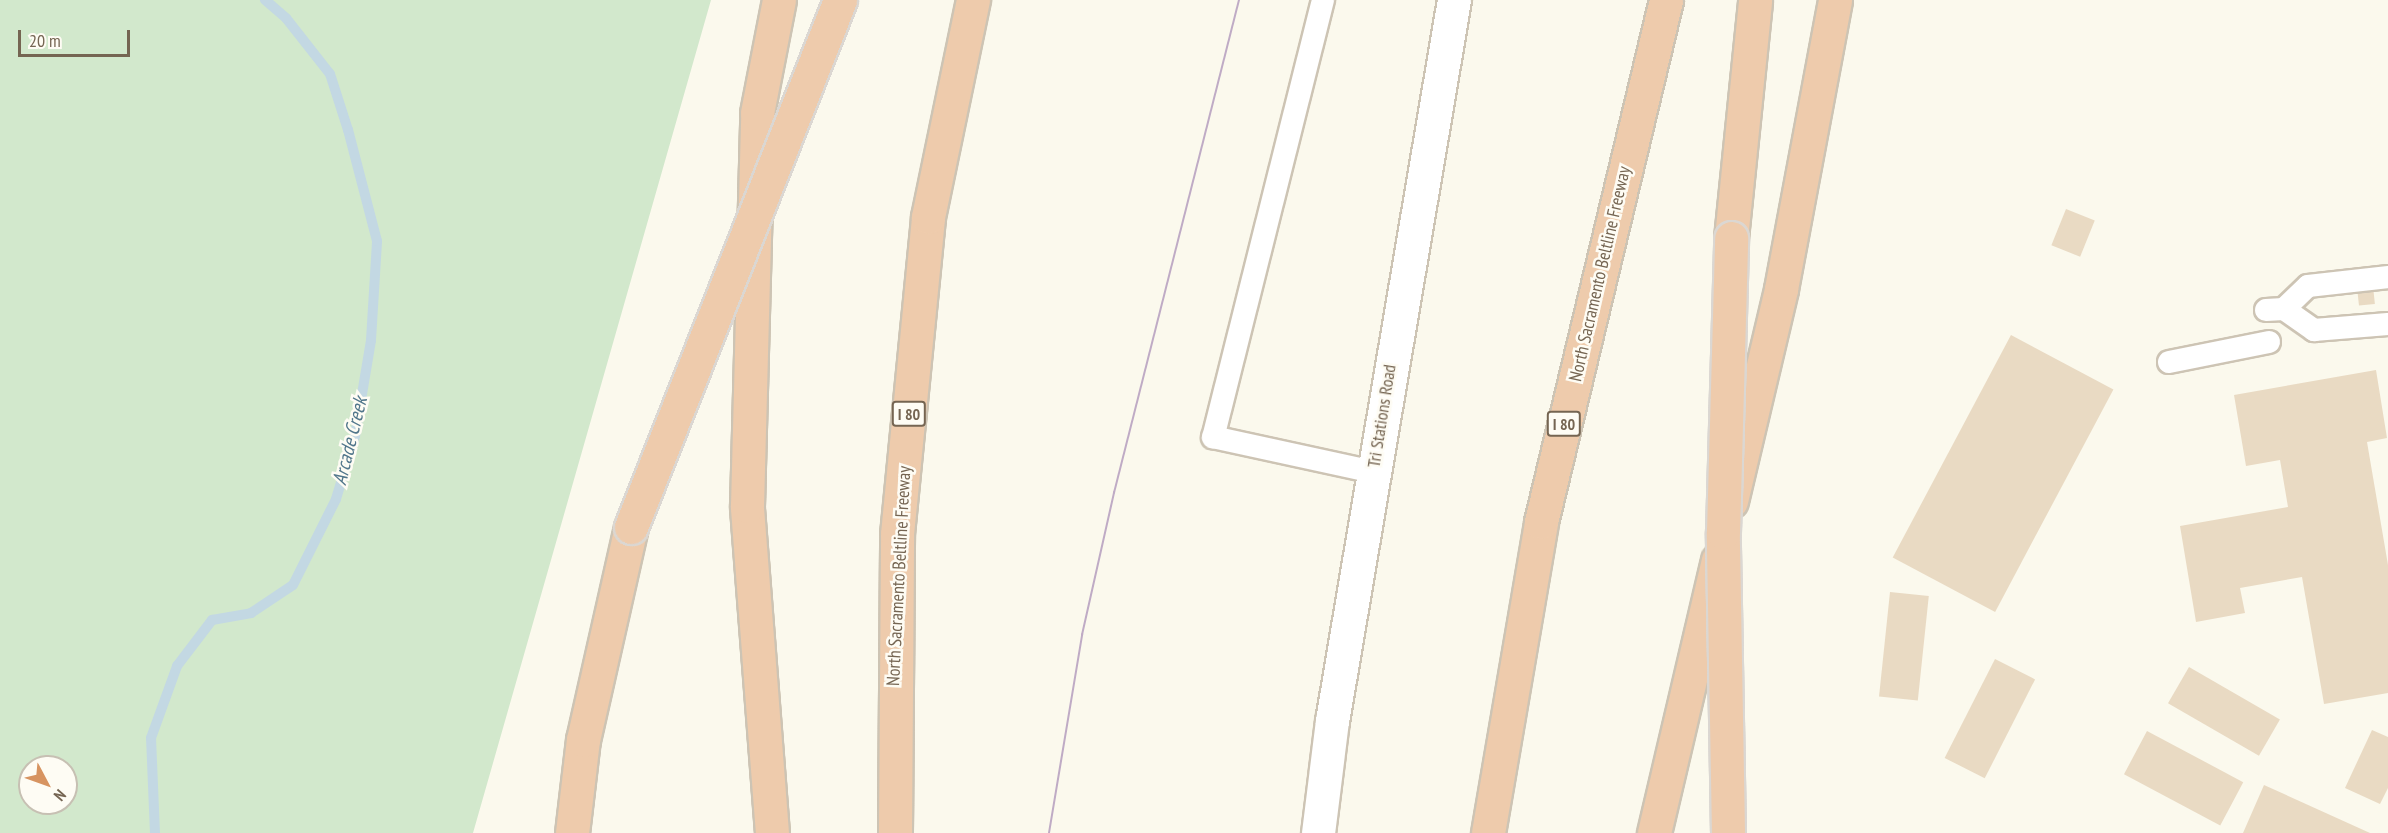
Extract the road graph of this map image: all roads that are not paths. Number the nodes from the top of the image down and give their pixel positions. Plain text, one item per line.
1 (778, 0) edge
2 (840, 0) edge
3 (973, 0) edge
4 (1323, 0) edge
5 (1454, 0) edge
6 (1755, 0) edge
7 (1835, 0) edge
8 (1663, 10) edge
9 (2388, 277) edge
10 (2388, 324) edge
11 (2270, 342) dead end
12 (2169, 362) dead end
13 (1373, 472) junction
14 (572, 833) edge
15 (772, 833) edge
16 (895, 833) edge
17 (1318, 833) edge
18 (1488, 833) edge
19 (1654, 833) edge
20 (1728, 833) edge

1 - 15 highway
2 - 14 highway, bridge
3 - 16 highway, North Sacramento Beltline Freeway / I 80
4 - 13 lane
5 - 13 street, Tri Stations Road
6 - 20 highway, bridge
7 - 19 highway
8 - 18 highway, North Sacramento Beltline Freeway / I 80
9 - 10 lane
11 - 12 lane
13 - 17 street, Tri Stations Road

